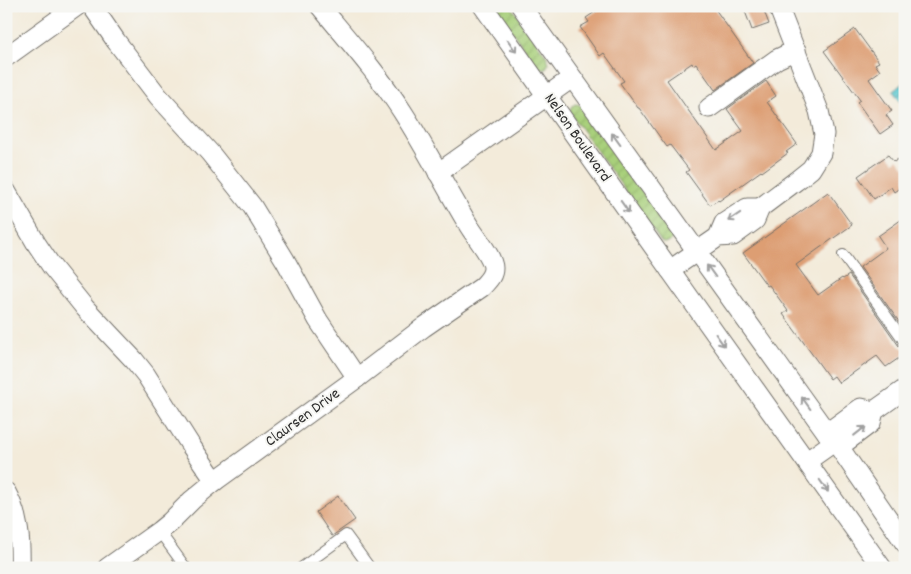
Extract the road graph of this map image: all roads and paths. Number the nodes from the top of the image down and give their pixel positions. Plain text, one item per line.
1 (77, 6) edge
2 (92, 6) edge
3 (320, 6) edge
4 (483, 6) edge
5 (522, 6) edge
6 (778, 6) edge
7 (796, 50) junction
8 (6, 57) edge
9 (572, 78) junction
10 (547, 96) junction
11 (709, 108) dead end
12 (438, 173) junction
13 (6, 191) edge
14 (697, 252) junction
15 (843, 255) dead end
16 (670, 270) junction
17 (905, 342) edge
18 (357, 378) junction
19 (905, 389) edge
20 (834, 441) junction
21 (807, 461) junction
22 (216, 481) junction
23 (6, 492) edge
24 (159, 531) junction
25 (905, 543) edge
26 (20, 568) edge
27 (108, 568) edge
28 (186, 568) edge
29 (301, 568) edge
30 (370, 568) edge
31 (882, 568) edge

1 - 8 street
2 - 18 street
3 - 12 street
4 -> 10 street, Nelson Boulevard
5 - 9 street, Nelson Boulevard
6 - 7 street
7 - 11 street
7 - 14 street
9 - 10 street
14 -> 9 street, Nelson Boulevard
10 - 12 street
10 -> 16 street, Nelson Boulevard
12 - 18 street, Claursen Drive
13 - 22 street
14 - 16 street
20 -> 14 street, Nelson Boulevard
15 - 17 lane
16 -> 21 street, Nelson Boulevard
18 - 22 street, Claursen Drive
19 - 20 street
20 - 21 street
20 - 25 street, Nelson Boulevard
21 -> 31 street, Nelson Boulevard
22 - 24 street, Claursen Drive
23 - 26 street
24 - 27 street, Claursen Drive
24 - 28 lane
29 - 30 lane

